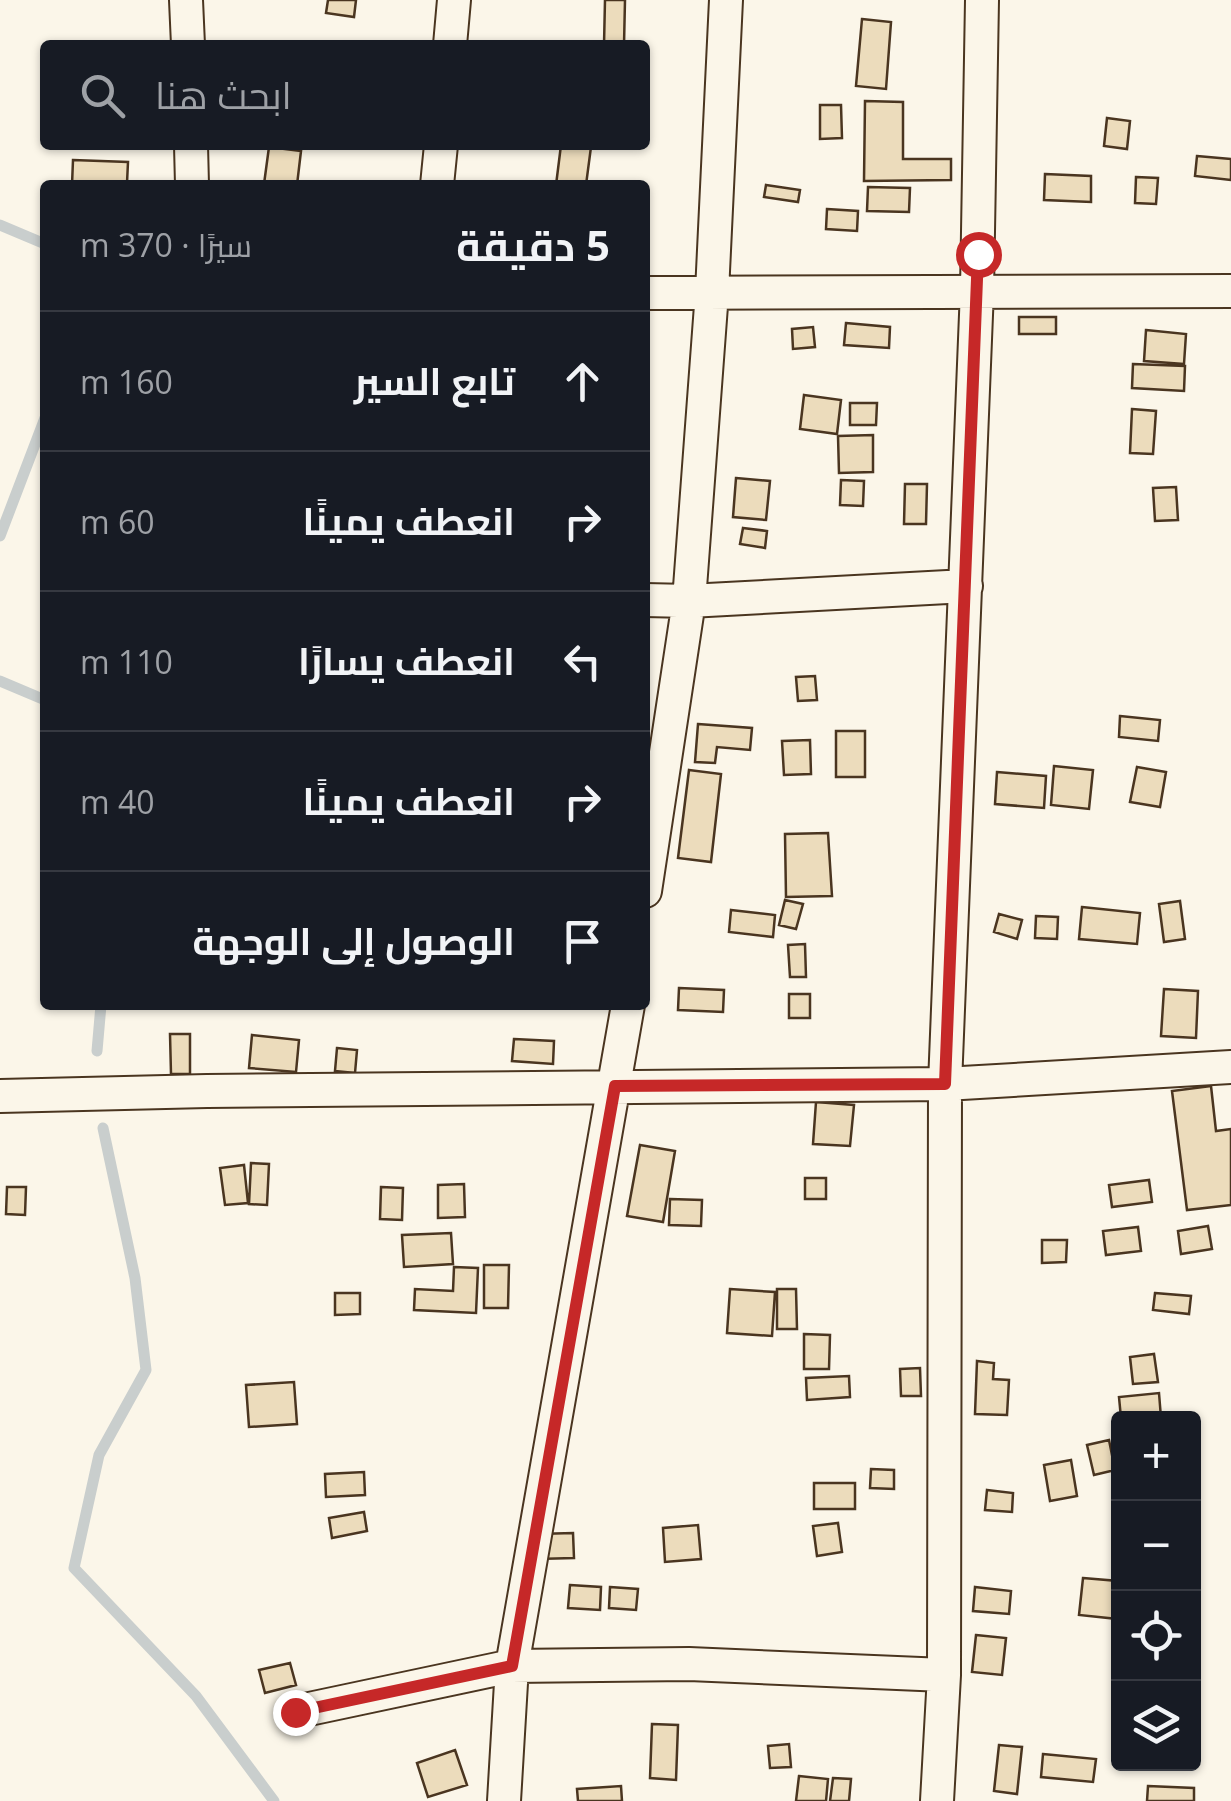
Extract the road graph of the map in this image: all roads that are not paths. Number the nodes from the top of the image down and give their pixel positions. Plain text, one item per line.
1 (186, 0) edge
2 (454, 0) edge
3 (726, 0) edge
4 (982, 0) edge
5 (188, 40) edge
6 (450, 40) edge
7 (191, 150) edge
8 (440, 150) edge
9 (192, 180) edge
10 (437, 180) edge
11 (977, 290) junction
12 (1231, 291) edge
13 (712, 292) junction
14 (650, 293) edge
15 (966, 586) junction
16 (650, 600) edge
17 (689, 601) junction
18 (650, 858) edge
19 (627, 1010) edge
20 (1231, 1067) edge
21 (945, 1084) junction
22 (615, 1086) junction
23 (0, 1096) edge
24 (512, 1666) junction
25 (944, 1675) junction
26 (295, 1712) dead end
27 (504, 1801) edge
28 (937, 1801) edge

1 - 5 street
2 - 6 street
3 - 13 street
4 - 11 street
7 - 9 street
8 - 10 street
11 - 12 street
11 - 13 street
11 - 15 street
13 - 14 street
13 - 17 street
15 - 17 street
15 - 21 street
16 - 17 street
17 - 18 street
19 - 22 street
20 - 21 street
21 - 22 street
21 - 25 street
22 - 23 street
22 - 24 street
24 - 25 street
24 - 26 street
24 - 27 street
25 - 28 street

